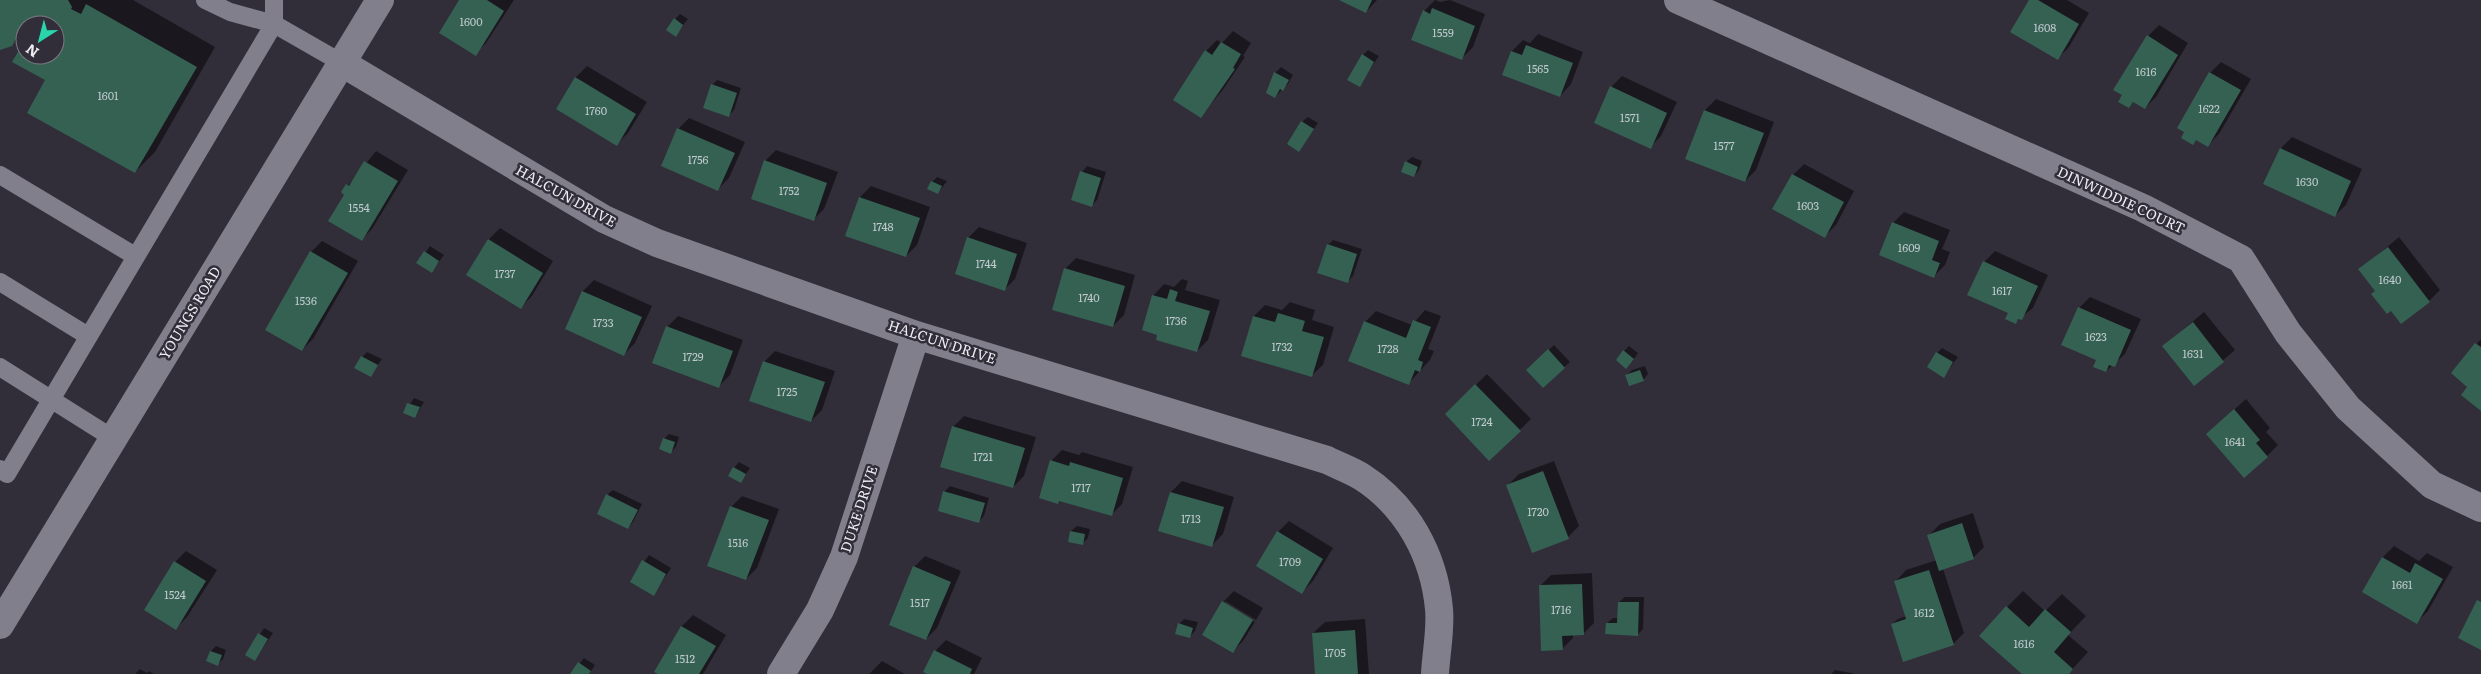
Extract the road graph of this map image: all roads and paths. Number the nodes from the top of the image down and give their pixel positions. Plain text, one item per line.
1 (205, 0) edge
2 (274, 0) edge
3 (380, 0) edge
4 (1678, 0) edge
5 (274, 24) junction
6 (342, 63) junction
7 (0, 175) edge
8 (135, 256) junction
9 (0, 282) edge
10 (916, 335) junction
11 (88, 336) junction
12 (0, 367) edge
13 (52, 398) junction
14 (114, 438) junction
15 (0, 469) edge
16 (2481, 508) edge
17 (0, 625) edge
18 (781, 674) edge
19 (1435, 674) edge

1 - 5 lane
2 - 5 lane
3 - 6 street, YOUNGS ROAD
4 - 16 street, DINWIDDIE COURT
5 - 6 lane
5 - 8 lane
6 - 10 street, HALCUN DRIVE
6 - 14 street, YOUNGS ROAD
7 - 8 lane
8 - 11 lane
9 - 11 lane
10 - 18 street, DUKE DRIVE
10 - 19 street, HALCUN DRIVE
11 - 13 lane
12 - 13 lane
13 - 14 lane
13 - 15 lane
14 - 17 street, YOUNGS ROAD

